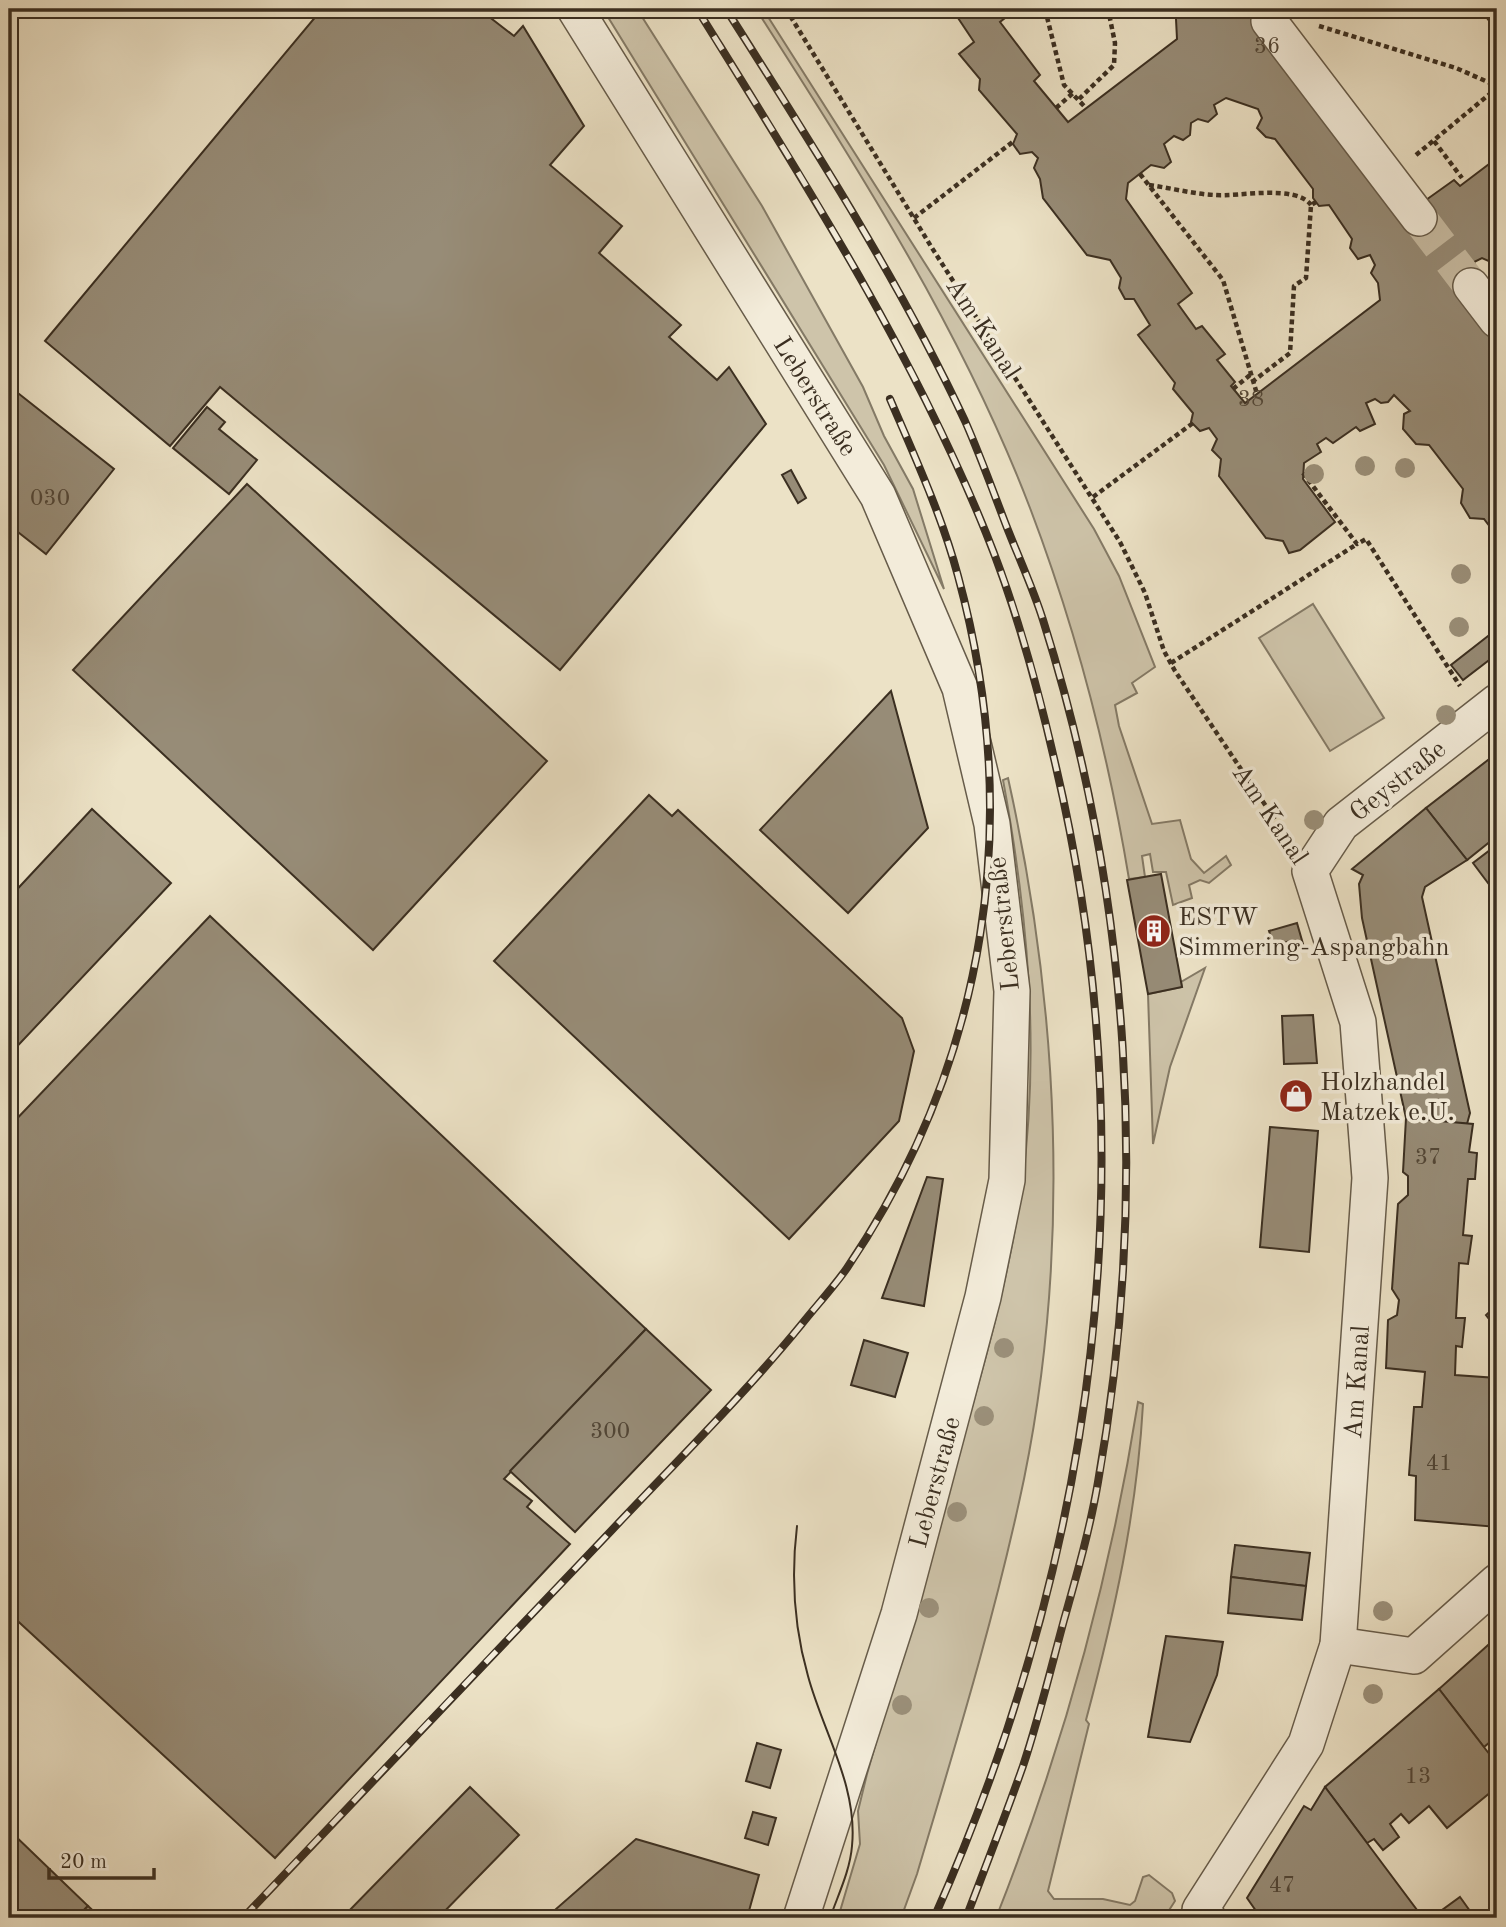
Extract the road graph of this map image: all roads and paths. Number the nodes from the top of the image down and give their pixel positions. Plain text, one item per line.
1 (575, 9) edge
2 (786, 9) edge
3 (1045, 9) edge
4 (1108, 9) edge
5 (1272, 27) joint
6 (1497, 87) edge
7 (1073, 93) junction
8 (1079, 99) junction
9 (1056, 108) dead end
10 (1086, 108) dead end
11 (1014, 141) dead end
12 (1434, 141) junction
13 (1140, 174) dead end
14 (1388, 178) junction
15 (1462, 178) dead end
16 (1148, 185) junction
17 (914, 218) junction
18 (1419, 218) tunnel mouth
19 (1471, 286) tunnel mouth
20 (1497, 320) edge
21 (1250, 375) junction
22 (1252, 382) junction
23 (1233, 389) dead end
24 (1257, 394) dead end
25 (1193, 423) dead end
26 (1303, 473) dead end
27 (1093, 497) junction
28 (1357, 544) junction
29 (1171, 663) junction
30 (1488, 709) edge
31 (1310, 871) junction
32 (1497, 1582) edge
33 (1338, 1646) junction
34 (1204, 1914) edge
35 (801, 1918) edge

1 - 35 street, Leberstraße
2 - 17 path, Am Kanal
3 - 7 path
4 - 8 path
5 - 6 path
5 - 14 street
6 - 12 path
7 - 8 path
7 - 9 path
8 - 10 path
11 - 17 path
12 - 14 path
12 - 15 path
13 - 16 path
14 - 18 street
16 - 21 path
16 - 22 path
17 - 27 path, Am Kanal
19 - 20 street
21 - 22 path
21 - 23 path
22 - 24 path
25 - 27 path
26 - 28 path
27 - 29 path, Am Kanal
28 - 29 path
28 - 30 path
29 - 31 path, Am Kanal
30 - 31 street, Geystraße
31 - 33 street, Am Kanal
32 - 33 street
33 - 34 street, Am Kanal

